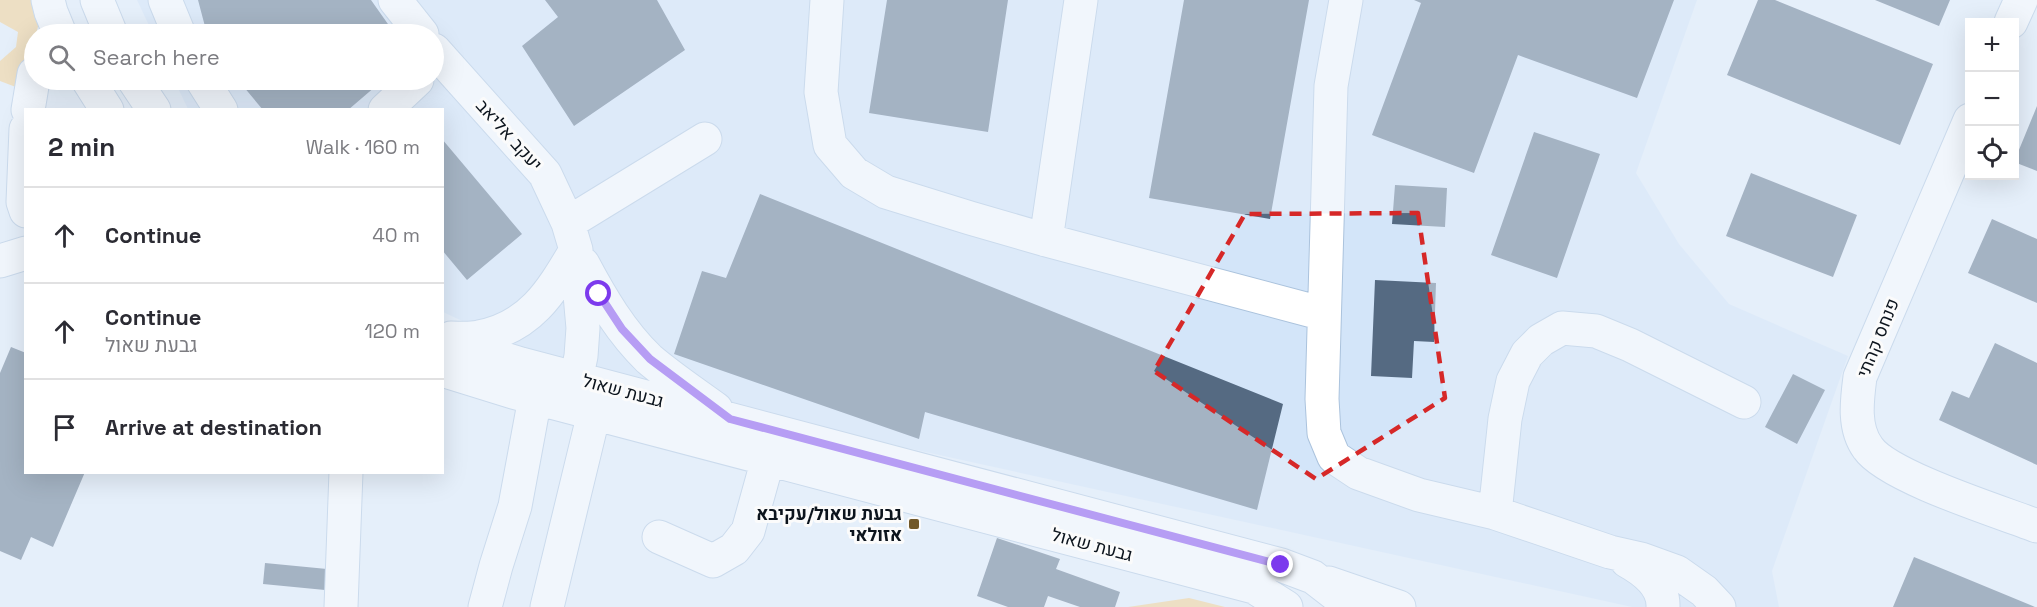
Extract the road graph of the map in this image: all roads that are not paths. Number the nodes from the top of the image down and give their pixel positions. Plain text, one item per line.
1 (48, 0) edge
2 (165, 0) edge
3 (395, 0) edge
4 (827, 0) edge
5 (1081, 0) edge
6 (1346, 0) edge
7 (2021, 0) edge
8 (2013, 18) edge
9 (56, 24) edge
10 (175, 24) edge
11 (409, 24) edge
12 (444, 72) edge
13 (31, 90) edge
14 (94, 90) edge
15 (141, 90) edge
16 (208, 90) edge
17 (402, 90) edge
18 (28, 108) edge
19 (106, 108) edge
20 (153, 108) edge
21 (220, 108) edge
22 (387, 108) edge
23 (1967, 126) edge
24 (705, 139) dead end
25 (24, 178) edge
26 (24, 205) edge
27 (572, 237) junction
28 (1046, 240) junction
29 (24, 254) edge
30 (0, 261) edge
31 (1324, 314) junction
32 (444, 339) edge
33 (444, 340) edge
34 (444, 371) edge
35 (534, 398) junction
36 (581, 400) junction
37 (1744, 402) dead end
38 (730, 419) junction
39 (768, 459) junction
40 (346, 474) edge
41 (1495, 513) junction
42 (2037, 526) edge
43 (659, 537) dead end
44 (1610, 552) junction
45 (1313, 577) junction
46 (341, 607) edge
47 (485, 607) edge
48 (547, 607) edge
49 (1286, 607) edge
50 (1352, 607) edge
51 (1399, 607) edge
52 (1663, 607) edge
53 (1719, 607) edge

1 - 9 street
2 - 10 street
3 - 11 street, יעקב אליאב
4 - 28 street
5 - 28 street
6 - 31 street
7 - 8 street
12 - 27 street, יעקב אליאב
13 - 18 street
14 - 19 street
15 - 20 street
16 - 21 street
17 - 22 street
23 - 42 street, פנחס קהתי
24 - 27 street
25 - 26 street
27 - 32 street
27 - 36 street, יעקב אליאב
27 - 38 street
28 - 31 street
29 - 30 street
31 - 41 street
33 - 36 street, גבעת שאול
34 - 35 street, גבעת שאול
35 - 36 street, גבעת שאול
35 - 47 street
36 - 38 street, גבעת שאול
36 - 39 street, גבעת שאול
36 - 48 street, יעקב אליאב
37 - 41 street
38 - 45 street, גבעת שאול
39 - 43 street
39 - 49 street, גבעת שאול
40 - 46 street
41 - 44 street
44 - 52 street
44 - 53 street
45 - 50 street, גבעת שאול
45 - 51 street

